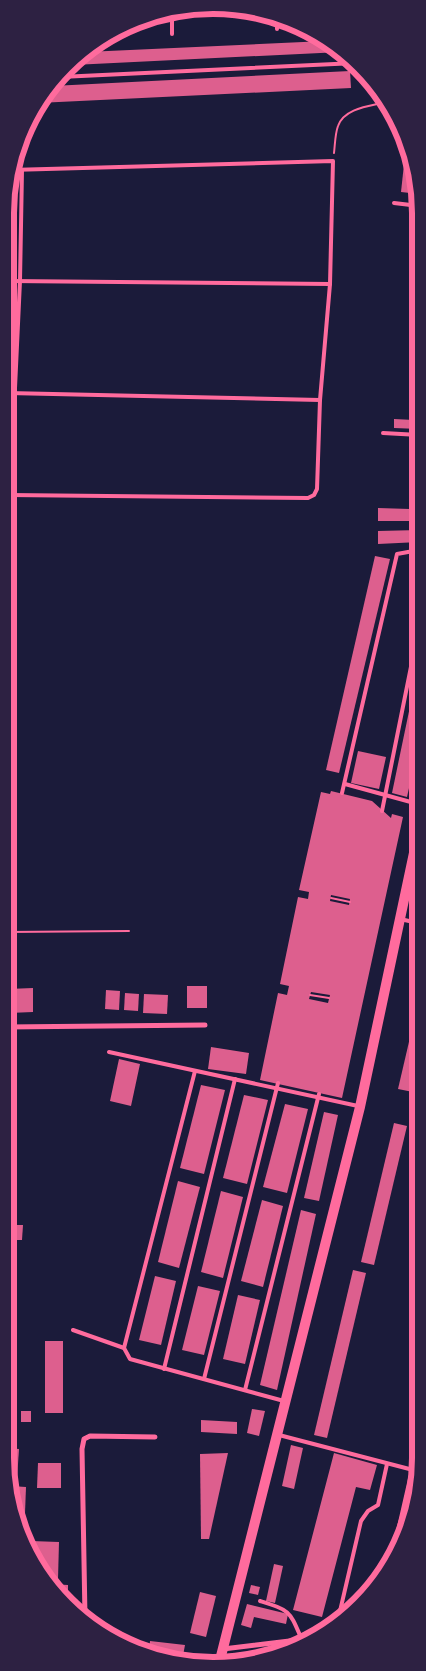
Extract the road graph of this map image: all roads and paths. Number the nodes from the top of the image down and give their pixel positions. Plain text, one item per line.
1 (172, 18) edge
2 (277, 24) edge
3 (277, 29) dead end
4 (172, 34) dead end
5 (345, 64) edge
6 (68, 77) edge
7 (380, 103) edge
8 (333, 161) junction
9 (19, 170) edge
10 (22, 170) junction
11 (394, 203) dead end
12 (412, 205) edge
13 (14, 281) edge
14 (20, 281) junction
15 (330, 284) junction
16 (15, 393) junction
17 (320, 400) junction
18 (14, 410) edge
19 (383, 433) dead end
20 (412, 435) edge
21 (14, 495) edge
22 (412, 551) edge
23 (412, 658) edge
24 (345, 784) junction
25 (342, 793) dead end
26 (385, 795) junction
27 (412, 802) edge
28 (382, 811) dead end
29 (412, 862) edge
30 (331, 898) dead end
31 (350, 902) dead end
32 (400, 919) junction
33 (412, 922) edge
34 (130, 931) dead end
35 (14, 932) edge
36 (310, 995) dead end
37 (329, 998) dead end
38 (205, 1025) dead end
39 (14, 1027) edge
40 (110, 1052) dead end
41 (195, 1070) junction
42 (235, 1079) junction
43 (278, 1083) dead end
44 (277, 1088) junction
45 (319, 1096) junction
46 (360, 1107) junction
47 (72, 1330) dead end
48 (124, 1348) junction
49 (164, 1369) junction
50 (204, 1379) junction
51 (245, 1390) junction
52 (286, 1402) junction
53 (278, 1435) junction
54 (155, 1437) dead end
55 (387, 1464) junction
56 (412, 1470) joint
57 (398, 1532) edge
58 (260, 1601) dead end
59 (85, 1610) edge
60 (340, 1611) edge
61 (302, 1636) edge
62 (290, 1642) edge
63 (223, 1649) junction
64 (221, 1657) edge

1 - 4 lane
2 - 3 lane
5 - 6 lane
7 - 8 path
8 - 10 lane
8 - 15 lane
9 - 10 lane
10 - 14 lane
11 - 12 lane
13 - 14 lane
14 - 15 lane
14 - 16 lane
15 - 17 lane
16 - 17 lane
16 - 18 lane
17 - 21 lane
19 - 20 lane
22 - 24 lane
23 - 26 lane
24 - 25 lane
24 - 26 lane
26 - 27 lane
26 - 28 lane
29 - 32 main road
30 - 31 path
32 - 33 lane
32 - 46 main road
34 - 35 path
36 - 37 path
38 - 39 street
40 - 41 lane
41 - 42 lane
41 - 48 lane
42 - 44 lane
42 - 49 lane
43 - 44 lane
44 - 45 lane
44 - 50 lane
45 - 46 lane
45 - 51 lane
46 - 52 main road
47 - 48 lane
48 - 49 lane
49 - 50 lane
50 - 51 lane
51 - 52 lane
52 - 53 main road
53 - 55 lane
53 - 63 main road
54 - 59 street
55 - 56 lane
55 - 60 lane
56 - 57 lane
58 - 61 lane
62 - 63 street
63 - 64 main road

